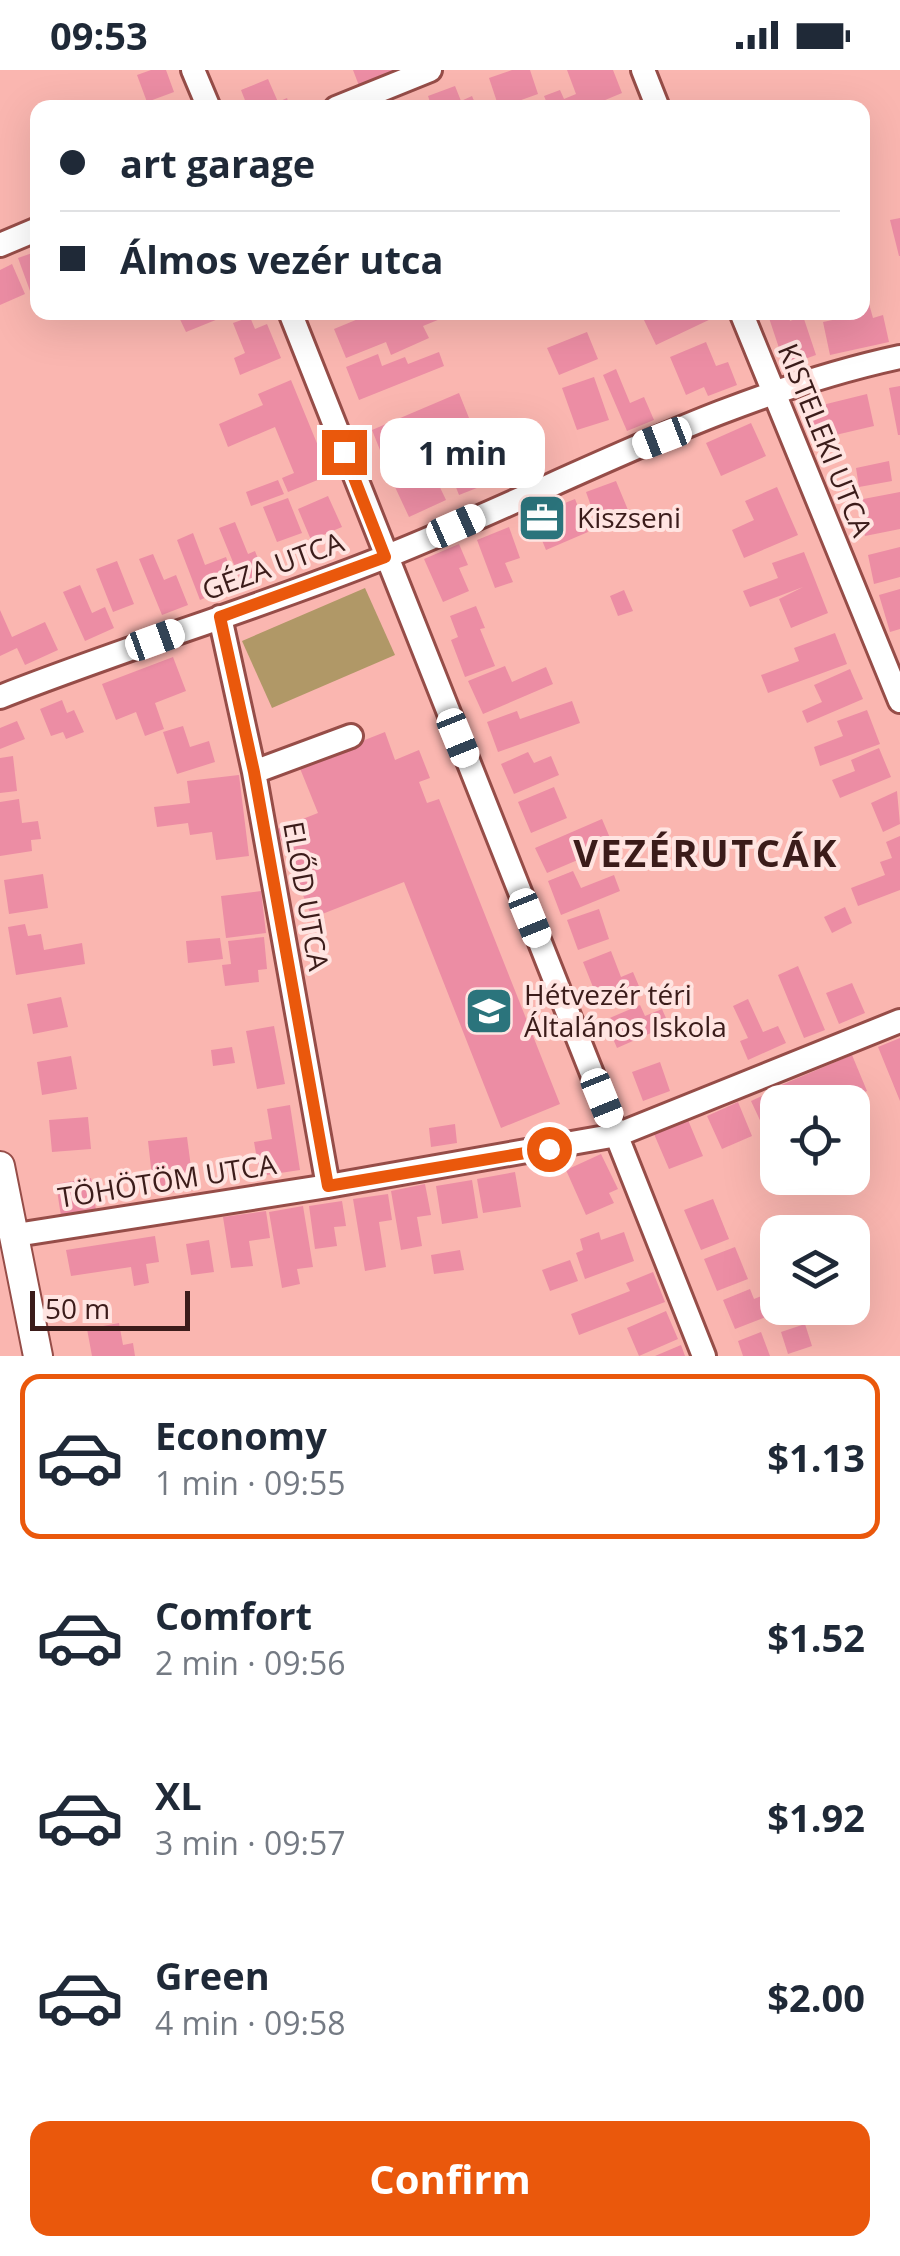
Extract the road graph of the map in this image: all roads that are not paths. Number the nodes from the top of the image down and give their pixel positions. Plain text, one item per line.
1 (194, 70) edge
2 (430, 70) edge
3 (642, 70) edge
4 (206, 100) edge
5 (356, 100) edge
6 (655, 100) edge
7 (30, 233) edge
8 (0, 245) edge
9 (293, 320) edge
10 (743, 320) edge
11 (900, 357) edge
12 (772, 391) junction
13 (385, 557) junction
14 (220, 617) junction
15 (0, 696) edge
16 (900, 701) edge
17 (351, 736) dead end
18 (254, 772) junction
19 (900, 1021) edge
20 (617, 1135) junction
21 (0, 1166) edge
22 (328, 1186) junction
23 (16, 1235) junction
24 (38, 1356) edge
25 (704, 1356) edge

1 - 4 street
2 - 5 street
3 - 6 street
7 - 8 street
9 - 13 street
10 - 12 street, KISTELEKI UTCA
11 - 12 street, GÉZA UTCA
12 - 13 street, GÉZA UTCA
12 - 16 street, KISTELEKI UTCA
13 - 14 street, GÉZA UTCA
13 - 20 street
14 - 15 street, GÉZA UTCA
14 - 18 street, ELŐD UTCA
17 - 18 street
18 - 22 street, ELŐD UTCA
19 - 20 street, TÖHÖTÖM UTCA
20 - 22 street, TÖHÖTÖM UTCA
20 - 25 street
21 - 23 main road
22 - 23 street, TÖHÖTÖM UTCA
23 - 24 main road

